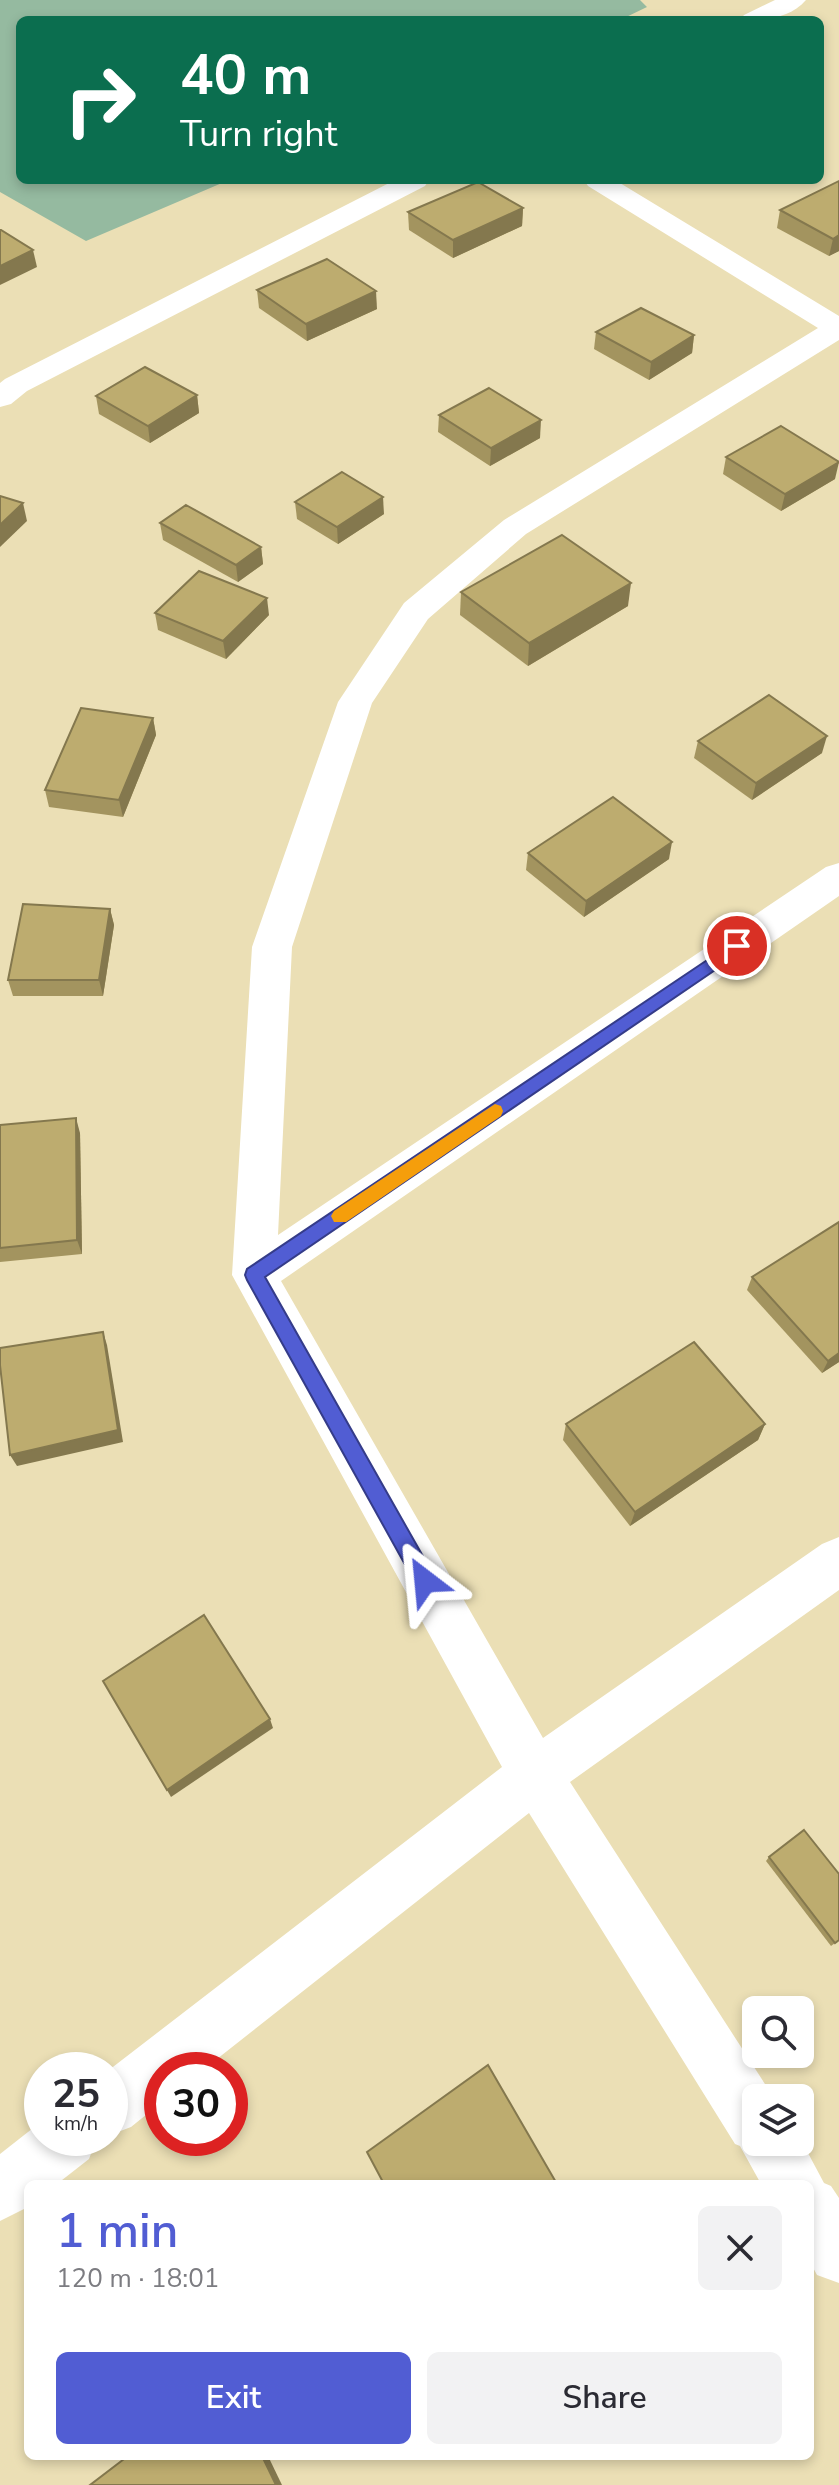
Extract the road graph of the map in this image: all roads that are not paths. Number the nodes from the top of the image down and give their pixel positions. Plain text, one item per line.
1 (794, 0) edge
2 (760, 16) edge
3 (408, 184) edge
4 (604, 184) edge
5 (839, 328) edge
6 (0, 398) edge
7 (839, 877) edge
8 (254, 1275) junction
9 (839, 1561) edge
10 (535, 1775) junction
11 (128, 2092) edge
12 (742, 2101) edge
13 (45, 2156) edge
14 (777, 2156) edge
15 (792, 2180) edge
16 (0, 2191) edge
17 (814, 2213) edge
18 (839, 2253) edge

1 - 2 street
3 - 6 street
4 - 5 street
5 - 8 street
7 - 8 street
8 - 10 street
9 - 10 street
10 - 11 street
10 - 12 street
13 - 16 street
14 - 15 street
17 - 18 street

